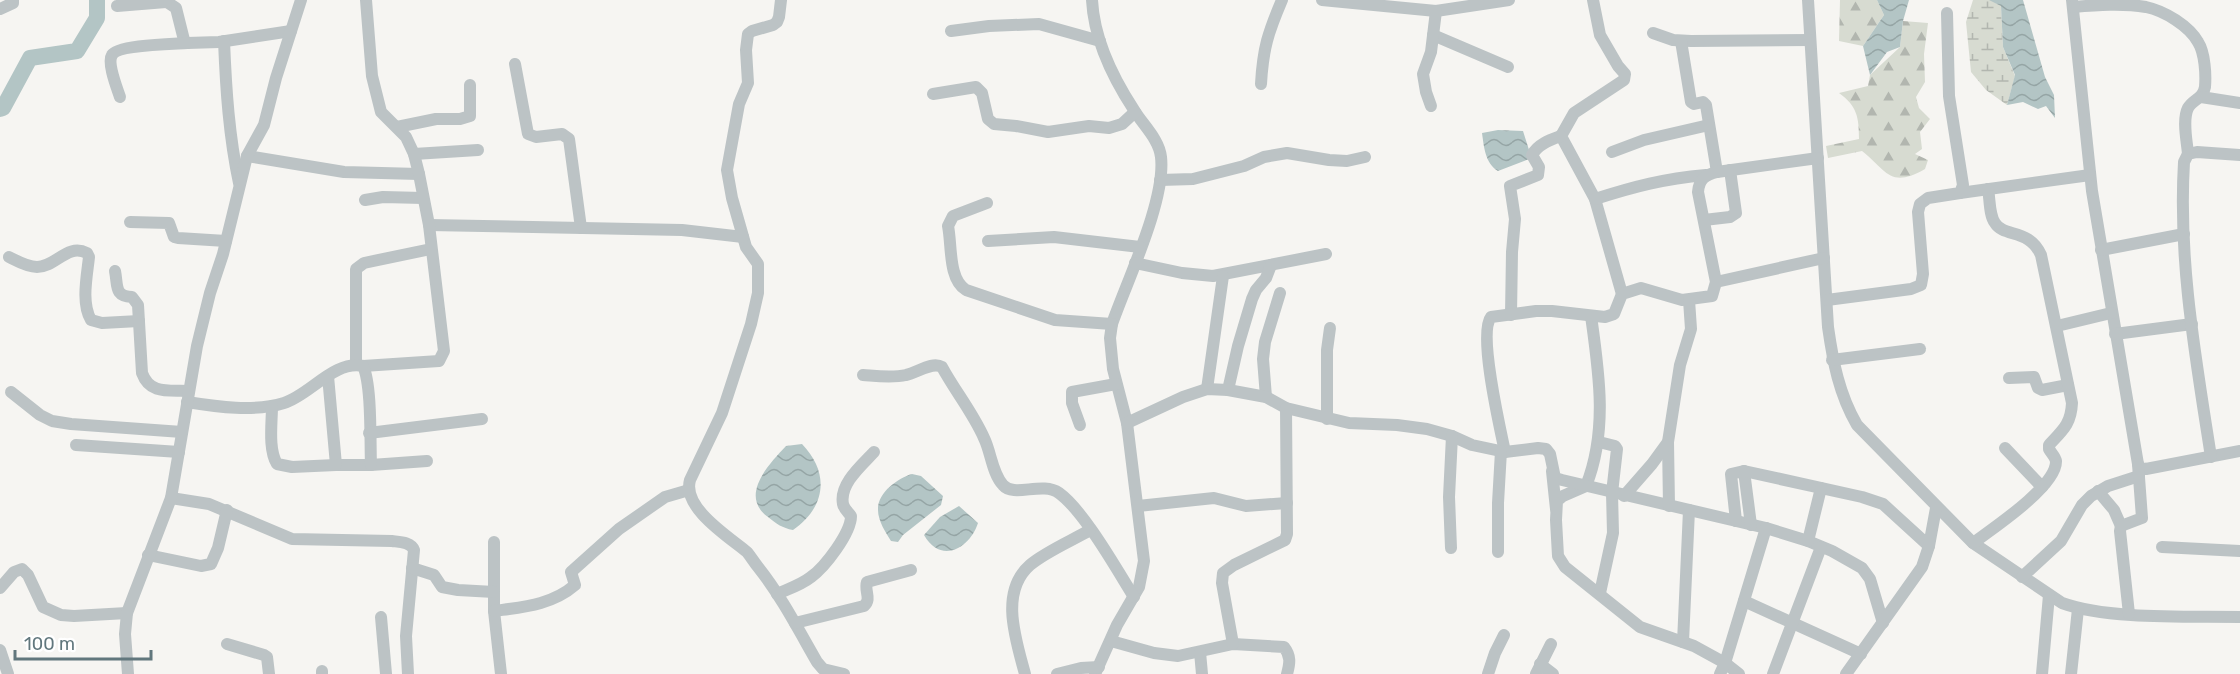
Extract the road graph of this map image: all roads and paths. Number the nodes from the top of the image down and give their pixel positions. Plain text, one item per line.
1 (13, 0) edge
2 (301, 0) edge
3 (366, 0) edge
4 (781, 0) edge
5 (1092, 0) edge
6 (1282, 0) edge
7 (1322, 0) edge
8 (1509, 0) edge
9 (1593, 0) edge
10 (1808, 0) edge
11 (2165, 0) edge
12 (165, 1) edge
13 (1478, 3) edge
14 (2072, 3) edge
15 (1409, 4) edge
16 (117, 6) dead end
17 (0, 9) edge
18 (1436, 11) junction
19 (1947, 13) dead end
20 (2163, 13) junction
21 (291, 31) junction
22 (951, 31) dead end
23 (1653, 33) dead end
24 (1433, 35) junction
25 (1810, 40) junction
26 (225, 41) junction
27 (1100, 41) junction
28 (1681, 41) junction
29 (186, 43) junction
30 (515, 64) dead end
31 (1508, 67) dead end
32 (470, 84) dead end
33 (1261, 84) dead end
34 (933, 94) dead end
35 (120, 97) dead end
36 (2201, 97) junction
37 (2240, 103) edge
38 (1431, 106) dead end
39 (1135, 112) junction
40 (1709, 125) junction
41 (397, 127) junction
42 (1561, 136) junction
43 (478, 150) dead end
44 (1612, 152) dead end
45 (414, 154) junction
46 (2188, 154) junction
47 (2240, 155) edge
48 (248, 156) junction
49 (1365, 157) dead end
50 (1818, 158) junction
51 (1718, 172) junction
52 (419, 174) junction
53 (2090, 175) junction
54 (1160, 180) junction
55 (239, 186) junction
56 (1988, 189) junction
57 (1960, 193) junction
58 (423, 198) junction
59 (1595, 199) junction
60 (365, 200) dead end
61 (987, 203) dead end
62 (1704, 220) junction
63 (130, 222) dead end
64 (429, 225) junction
65 (581, 228) junction
66 (2184, 234) junction
67 (743, 237) junction
68 (226, 241) junction
69 (988, 241) dead end
70 (1140, 247) junction
71 (431, 249) junction
72 (2101, 250) junction
73 (1326, 254) dead end
74 (9, 257) dead end
75 (1824, 258) junction
76 (1135, 263) junction
77 (1271, 265) junction
78 (115, 271) dead end
79 (1224, 276) junction
80 (1716, 282) junction
81 (1281, 293) dead end
82 (1622, 294) junction
83 (1689, 300) junction
84 (1827, 300) junction
85 (2111, 313) junction
86 (1510, 315) junction
87 (1591, 316) junction
88 (139, 321) junction
89 (1112, 324) junction
90 (2192, 324) junction
91 (2057, 326) junction
92 (1330, 328) dead end
93 (2115, 334) junction
94 (1920, 349) dead end
95 (1832, 360) junction
96 (360, 366) junction
97 (863, 375) dead end
98 (328, 376) junction
99 (2009, 378) dead end
100 (1116, 384) junction
101 (2068, 385) junction
102 (1207, 389) junction
103 (1228, 390) junction
104 (11, 392) dead end
105 (188, 396) junction
106 (1266, 397) junction
107 (272, 406) junction
108 (1286, 408) junction
109 (1327, 418) junction
110 (482, 419) dead end
111 (1127, 423) junction
112 (1080, 425) dead end
113 (182, 432) junction
114 (369, 433) junction
115 (1452, 436) junction
116 (1599, 442) junction
117 (1668, 442) junction
118 (76, 445) dead end
119 (2005, 448) dead end
120 (1503, 451) junction
121 (2240, 451) edge
122 (178, 452) junction
123 (874, 452) dead end
124 (2211, 458) junction
125 (427, 461) dead end
126 (336, 465) junction
127 (371, 465) junction
128 (2138, 470) junction
129 (1552, 471) junction
130 (1744, 471) junction
131 (1586, 486) junction
132 (2042, 487) junction
133 (1821, 488) junction
134 (689, 490) junction
135 (2098, 491) junction
136 (1618, 495) junction
137 (171, 498) junction
138 (1287, 503) junction
139 (1138, 506) junction
140 (1669, 506) junction
141 (1936, 508) junction
142 (226, 510) junction
143 (1556, 510) junction
144 (1689, 510) junction
145 (1736, 521) junction
146 (1751, 525) junction
147 (2121, 526) junction
148 (1766, 528) junction
149 (1090, 530) junction
150 (1808, 541) junction
151 (494, 542) dead end
152 (1973, 543) junction
153 (1821, 546) junction
154 (1929, 546) junction
155 (2162, 546) dead end
156 (1451, 548) dead end
157 (2240, 551) edge
158 (1498, 552) dead end
159 (148, 555) junction
160 (412, 568) junction
161 (911, 570) dead end
162 (2022, 577) junction
163 (0, 588) edge
164 (494, 592) junction
165 (1600, 593) junction
166 (777, 594) junction
167 (2049, 595) junction
168 (1134, 597) junction
169 (1744, 601) junction
170 (2078, 609) junction
171 (495, 611) junction
172 (127, 613) junction
173 (2129, 614) junction
174 (381, 617) dead end
175 (2240, 617) edge
176 (1792, 621) junction
177 (795, 623) junction
178 (1883, 623) junction
179 (1504, 635) dead end
180 (1111, 641) junction
181 (1683, 642) junction
182 (227, 644) dead end
183 (1233, 644) junction
184 (1551, 644) dead end
185 (0, 650) edge
186 (1200, 652) junction
187 (1861, 654) junction
188 (1538, 669) edge
189 (1722, 669) edge
190 (1097, 670) edge
191 (818, 671) edge
192 (8, 674) edge
193 (128, 674) edge
194 (269, 674) edge
195 (386, 674) edge
196 (408, 674) edge
197 (501, 674) edge
198 (844, 674) edge
199 (1025, 674) edge
200 (1057, 674) edge
201 (1202, 674) edge
202 (1287, 674) edge
203 (1488, 674) edge
204 (1553, 674) edge
205 (1739, 674) edge
206 (1773, 674) edge
207 (1846, 674) edge
208 (2042, 674) edge
209 (2071, 674) edge

1 - 17 street
2 - 21 street
3 - 41 street
4 - 67 street
5 - 27 street
6 - 33 street
7 - 15 street
8 - 13 street
9 - 42 street
10 - 25 street
11 - 20 street
12 - 16 street
12 - 29 street
13 - 18 street
14 - 20 street
14 - 53 street
15 - 18 street
18 - 24 street
19 - 57 street
20 - 36 street
21 - 26 street
21 - 48 street
22 - 27 street
23 - 28 street
24 - 31 street
24 - 38 street
25 - 28 street
25 - 50 street
26 - 29 street
26 - 55 street
27 - 39 street
28 - 40 street
29 - 35 street
30 - 65 street
32 - 41 street
34 - 39 street
36 - 37 street
36 - 46 street
39 - 54 street
40 - 44 street
40 - 51 street
41 - 45 street
42 - 59 street
42 - 86 street
43 - 45 street
45 - 52 street
46 - 47 street
46 - 66 street
48 - 52 street
48 - 55 street
49 - 54 street
50 - 51 street
50 - 75 street
51 - 59 street
51 - 62 street
51 - 62 street
52 - 58 street
53 - 56 street
53 - 72 street
54 - 70 street
55 - 68 street
56 - 57 street
56 - 91 street
57 - 84 street
58 - 60 street
58 - 64 street
59 - 82 street
61 - 89 street
62 - 80 street
63 - 68 street
64 - 65 street
64 - 71 street
65 - 67 street
66 - 72 street
66 - 90 street
67 - 134 street
68 - 105 street
69 - 70 street
70 - 76 street
71 - 96 street
71 - 96 street
72 - 85 street
73 - 77 street
74 - 88 street
75 - 80 street
75 - 84 street
76 - 79 street
76 - 89 street
77 - 79 street
77 - 103 street
78 - 88 street
79 - 102 street
80 - 83 street
81 - 106 street
82 - 83 street
82 - 87 street
83 - 117 street
84 - 95 street
85 - 91 street
85 - 93 street
86 - 87 street
86 - 120 street
87 - 116 street
88 - 105 street
89 - 100 street
90 - 93 street
90 - 124 street
91 - 101 street
92 - 109 street
93 - 128 street
94 - 95 street
95 - 141 street
96 - 98 street
96 - 114 street
97 - 149 street
98 - 107 street
98 - 126 street
99 - 101 street
100 - 111 street
100 - 112 street
101 - 132 street
102 - 103 street
102 - 111 street
103 - 106 street
104 - 113 street
105 - 107 street
105 - 113 street
106 - 108 street
107 - 126 street
108 - 109 street
108 - 138 street
109 - 115 street
110 - 114 street
111 - 139 street
113 - 122 street
114 - 127 street
115 - 120 street
115 - 156 street
116 - 131 street
116 - 136 street
117 - 136 street
117 - 140 street
118 - 122 street
119 - 132 street
120 - 129 street
120 - 158 street
121 - 124 street
122 - 137 street
123 - 166 street
124 - 128 street
125 - 127 street
126 - 127 street
128 - 135 street
128 - 147 street
129 - 131 street
129 - 143 street
130 - 133 street
130 - 145 street
130 - 146 street
131 - 136 street
131 - 143 street
132 - 152 street
133 - 150 street
133 - 154 street
134 - 166 street
134 - 171 street
135 - 147 street
135 - 162 street
136 - 140 street
136 - 165 street
137 - 142 street
137 - 159 street
138 - 139 street
138 - 183 street
139 - 168 street
140 - 144 street
141 - 152 street
141 - 154 street
142 - 159 street
142 - 160 street
143 - 165 street
144 - 145 street
144 - 181 street
145 - 146 street
146 - 148 street
147 - 173 street
148 - 150 street
148 - 169 street
149 - 168 street
149 - 199 street
150 - 153 street
151 - 164 street
152 - 162 street
153 - 176 street
153 - 178 street
154 - 178 street
155 - 157 street
159 - 172 street
160 - 164 street
160 - 196 street
161 - 177 street
162 - 167 street
163 - 172 street
164 - 171 street
165 - 181 street
166 - 177 street
167 - 170 street
167 - 208 street
168 - 180 street
169 - 176 street
169 - 189 street
170 - 173 street
170 - 209 street
171 - 197 street
172 - 193 street
173 - 175 street
174 - 195 street
176 - 187 street
176 - 206 street
177 - 191 street
178 - 187 street
179 - 203 street
180 - 186 street
180 - 190 street
181 - 189 street
182 - 194 street
183 - 186 street
183 - 202 street
184 - 188 street
185 - 192 street
186 - 201 street
187 - 207 street
188 - 204 street
189 - 205 street
190 - 200 street
191 - 198 street

